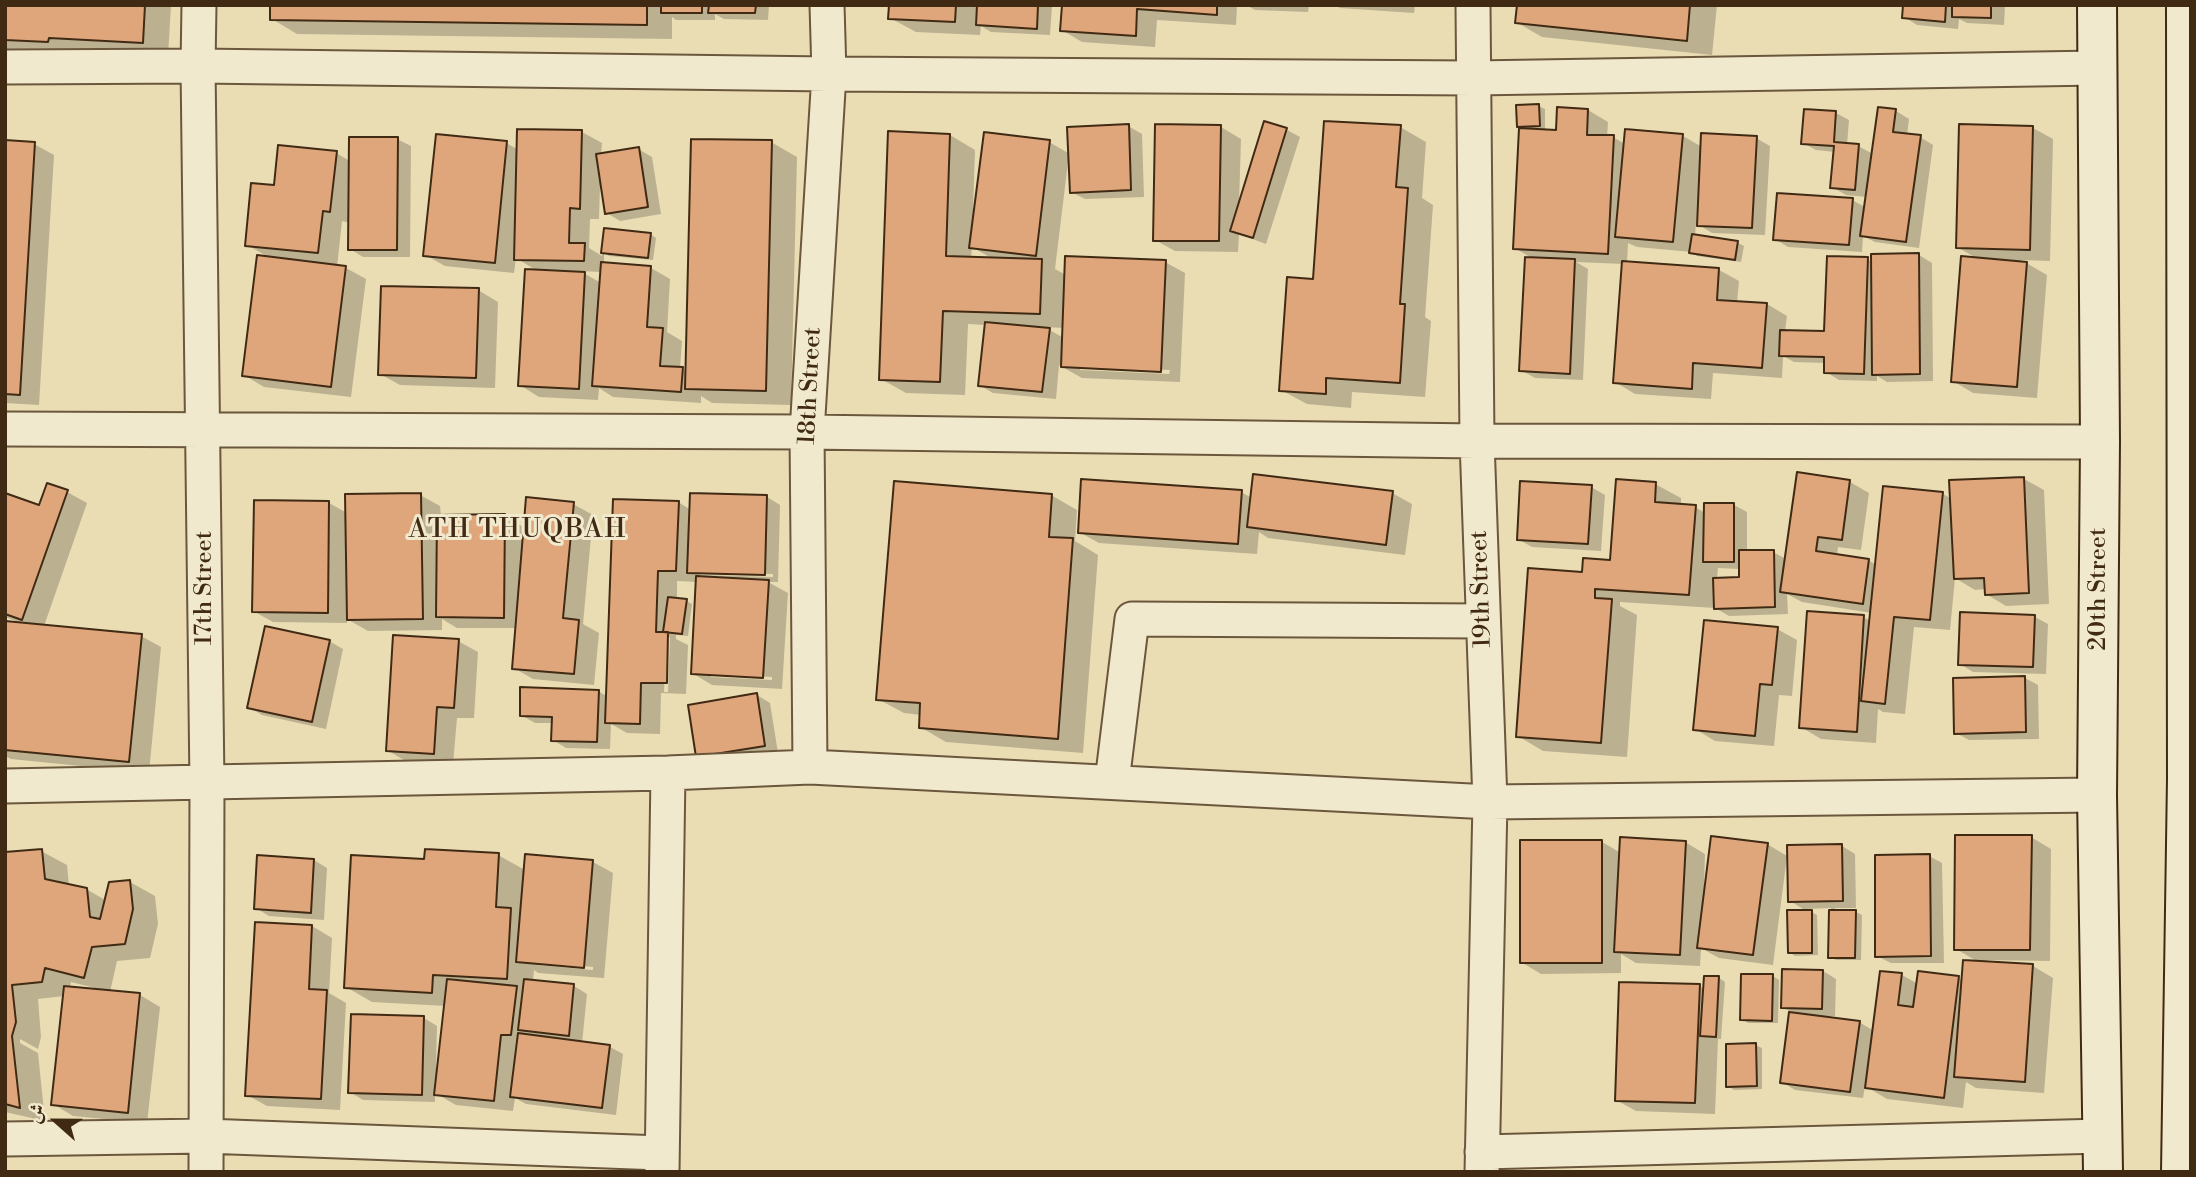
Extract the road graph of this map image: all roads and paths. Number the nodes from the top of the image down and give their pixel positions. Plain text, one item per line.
1 (200, 5) edge
2 (828, 5) edge
3 (1473, 5) edge
4 (2097, 5) edge
5 (2186, 5) edge
6 (198, 66) junction
7 (2188, 66) edge
8 (5, 67) edge
9 (2098, 68) junction
10 (829, 74) junction
11 (1474, 78) junction
12 (5, 429) edge
13 (204, 429) junction
14 (2188, 429) edge
15 (807, 432) junction
16 (1477, 441) junction
17 (2099, 442) junction
18 (1483, 621) junction
19 (810, 766) junction
20 (668, 773) junction
21 (2189, 778) edge
22 (1112, 782) junction
23 (207, 784) junction
24 (5, 786) edge
25 (2097, 795) junction
26 (1490, 802) junction
27 (205, 1136) junction
28 (5, 1139) edge
29 (2185, 1149) edge
30 (2103, 1154) edge
31 (661, 1162) edge
32 (1482, 1162) edge
33 (205, 1172) edge

1 - 6 street, 17th Street
2 - 10 street, 18th Street
3 - 11 street, 19th Street
4 - 9 street, 20th Street
5 - 7 street
6 - 8 street
6 - 10 street
6 - 13 street, 17th Street
7 - 14 street
9 - 11 street
9 - 17 street, 20th Street
10 - 11 street
10 - 15 street, 18th Street
11 - 16 street, 19th Street
12 - 13 street
13 - 15 street
13 - 23 street, 17th Street
14 - 21 street
15 - 16 street
15 - 19 street, 18th Street
16 - 17 street
16 - 18 street, 19th Street
17 - 25 street, 20th Street
18 - 22 street
18 - 26 street, 19th Street
19 - 20 street
19 - 22 street
20 - 23 street
20 - 31 street
21 - 29 street
22 - 26 street
23 - 24 street
23 - 27 street, 17th Street
25 - 26 street
25 - 30 street, 20th Street
26 - 32 street, 19th Street
27 - 28 street
27 - 31 street
27 - 33 street, 17th Street
30 - 32 street

